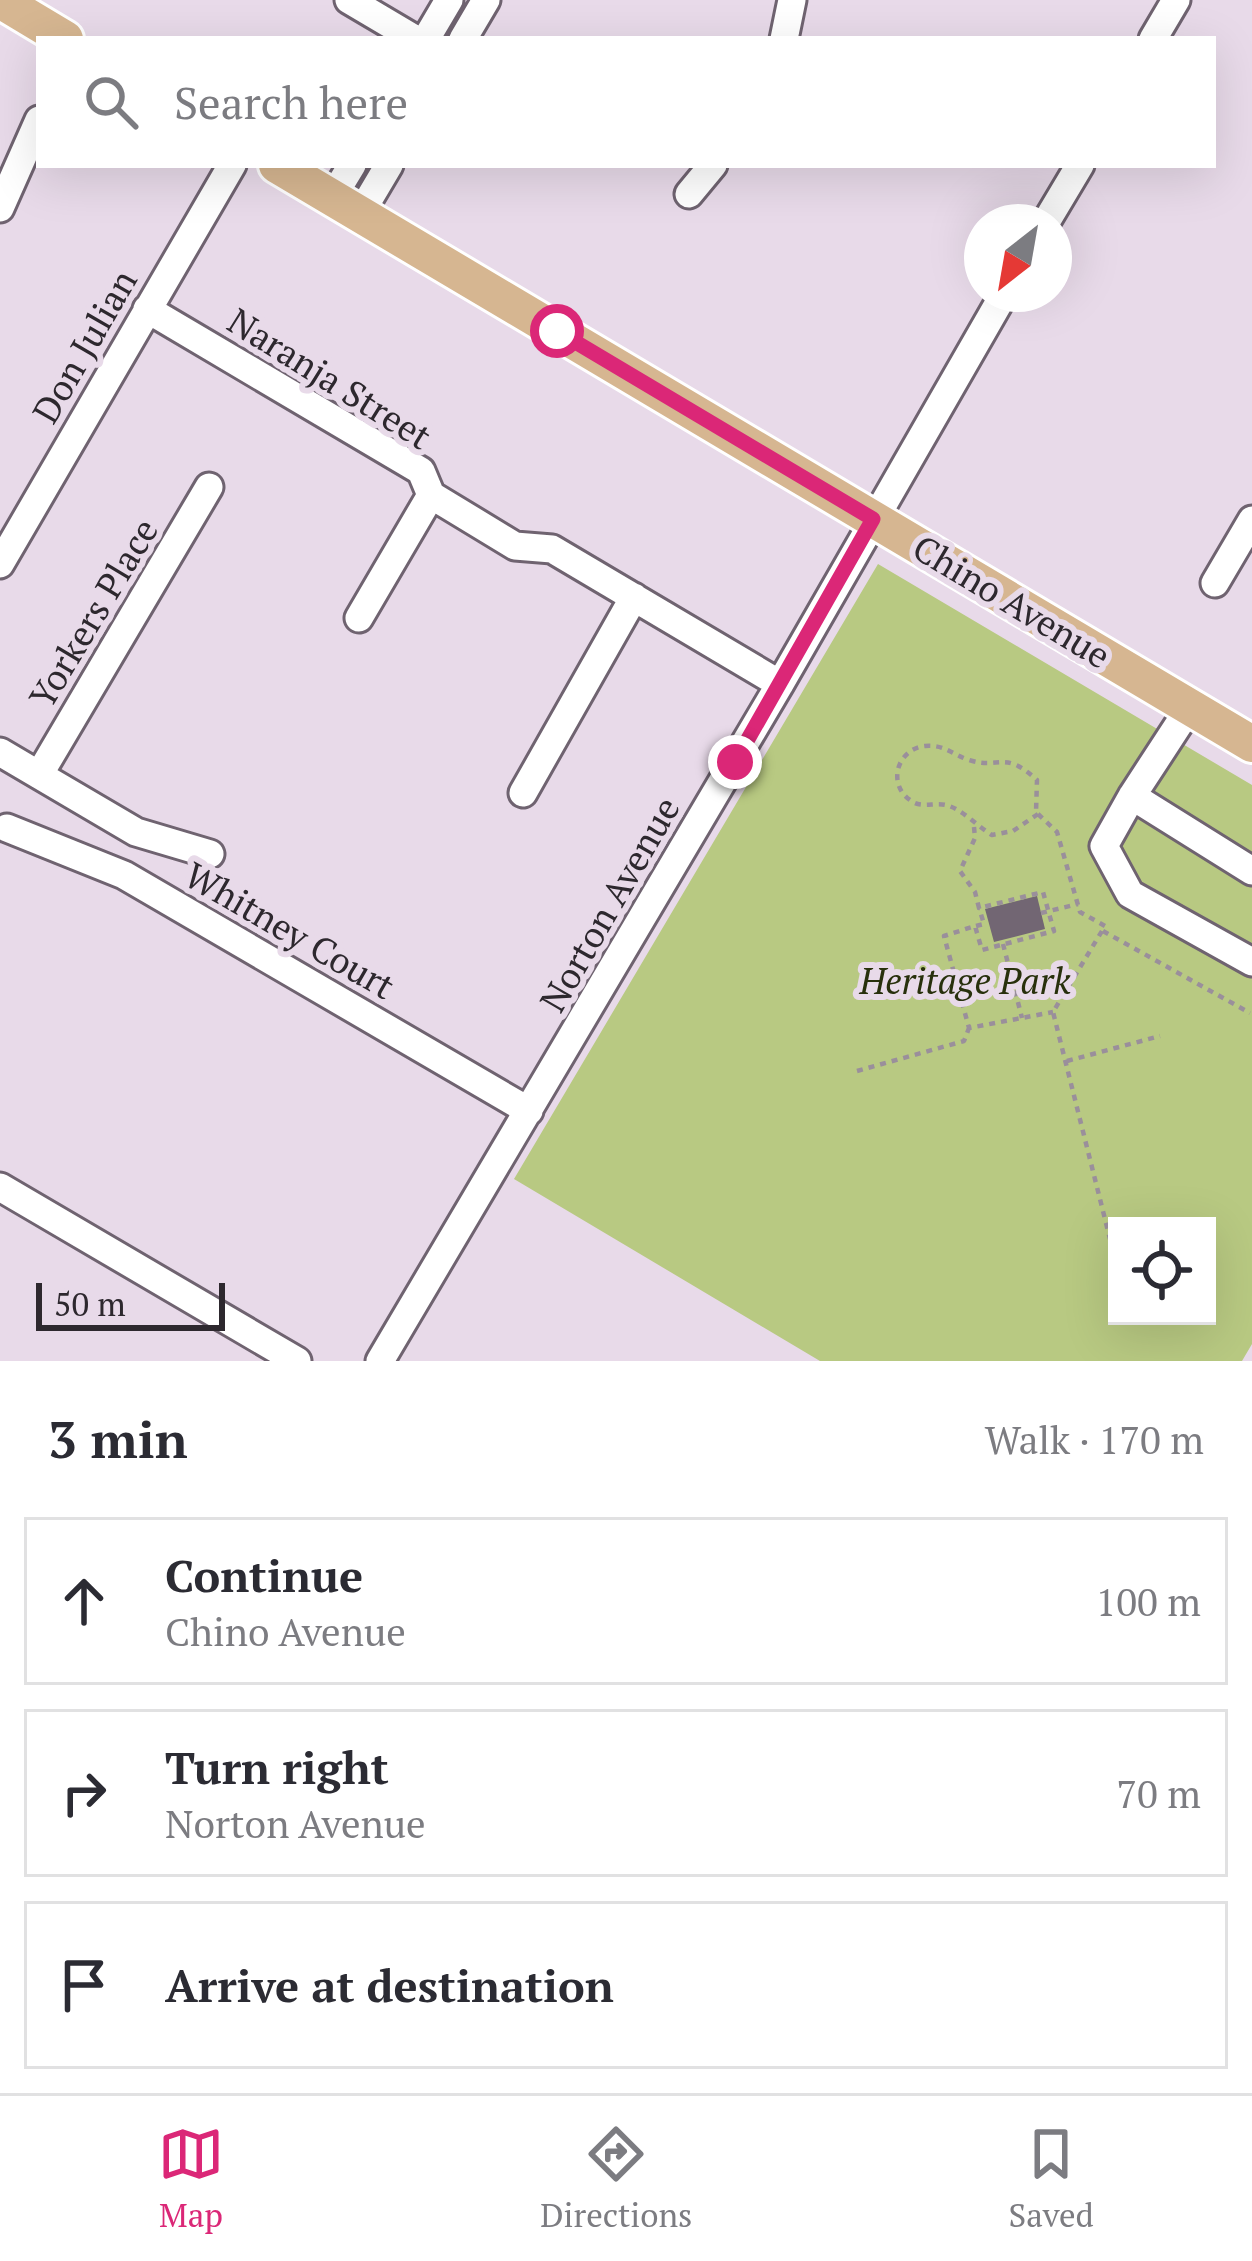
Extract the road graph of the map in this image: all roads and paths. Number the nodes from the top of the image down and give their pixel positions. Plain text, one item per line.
1 (0, 0) edge
2 (349, 0) edge
3 (448, 0) edge
4 (486, 0) edge
5 (792, 0) edge
6 (1176, 0) edge
7 (60, 36) edge
8 (410, 36) edge
9 (428, 36) edge
10 (465, 36) edge
11 (785, 36) edge
12 (1156, 36) edge
13 (36, 127) edge
14 (230, 168) edge
15 (282, 168) edge
16 (352, 168) edge
17 (386, 168) edge
18 (711, 168) edge
19 (1078, 168) edge
20 (689, 194) dead end
21 (1057, 204) edge
22 (346, 206) junction
23 (0, 208) edge
24 (147, 309) junction
25 (994, 312) edge
26 (208, 488) dead end
27 (431, 495) junction
28 (873, 519) junction
29 (1252, 520) edge
30 (0, 564) edge
31 (1215, 583) dead end
32 (634, 597) junction
33 (359, 618) dead end
34 (780, 684) junction
35 (1190, 706) junction
36 (1252, 744) edge
37 (0, 752) edge
38 (39, 775) junction
39 (523, 793) dead end
40 (1132, 796) junction
41 (1038, 814) junction
42 (974, 824) junction
43 (8, 827) dead end
44 (210, 854) dead end
45 (1252, 872) edge
46 (1078, 904) junction
47 (979, 908) junction
48 (1045, 912) junction
49 (975, 926) junction
50 (1102, 931) junction
51 (1003, 944) junction
52 (1252, 962) edge
53 (1053, 1012) junction
54 (1250, 1013) edge
55 (1022, 1018) junction
56 (969, 1028) junction
57 (1160, 1036) dead end
58 (1065, 1061) junction
59 (856, 1071) dead end
60 (529, 1111) junction
61 (0, 1187) edge
62 (1108, 1231) edge
63 (297, 1361) edge
64 (380, 1361) edge

1 - 7 main road
2 - 8 street
3 - 9 street
4 - 10 street
5 - 11 street
6 - 12 street
13 - 23 street
14 - 24 street, Don Julian
15 - 22 main road, Chino Avenue
16 - 22 street
17 - 22 street
18 - 20 street
19 - 21 street
22 - 28 main road, Chino Avenue
24 - 27 street, Naranja Street
24 - 30 street, Don Julian
25 - 28 street, Norton Avenue
26 - 38 street, Yorkers Place
27 - 32 street, Naranja Street
27 - 33 street
28 - 34 street, Norton Avenue
28 - 35 main road, Chino Avenue
29 - 31 street
32 - 34 street, Naranja Street
32 - 39 street
34 - 60 street, Norton Avenue
35 - 36 main road, Chino Avenue
35 - 40 street
37 - 38 street
38 - 44 street
40 - 45 street
40 - 52 street
41 - 42 path
41 - 42 path
41 - 46 path
42 - 47 path
43 - 60 street, Whitney Court
46 - 48 path
46 - 50 path
47 - 48 path
47 - 49 path
48 - 51 path
49 - 51 path
49 - 56 path
50 - 53 path
50 - 54 path
51 - 55 path
53 - 55 path
53 - 58 path
55 - 56 path
56 - 59 path
57 - 58 path
58 - 62 path
60 - 64 street, Norton Avenue
61 - 63 street

